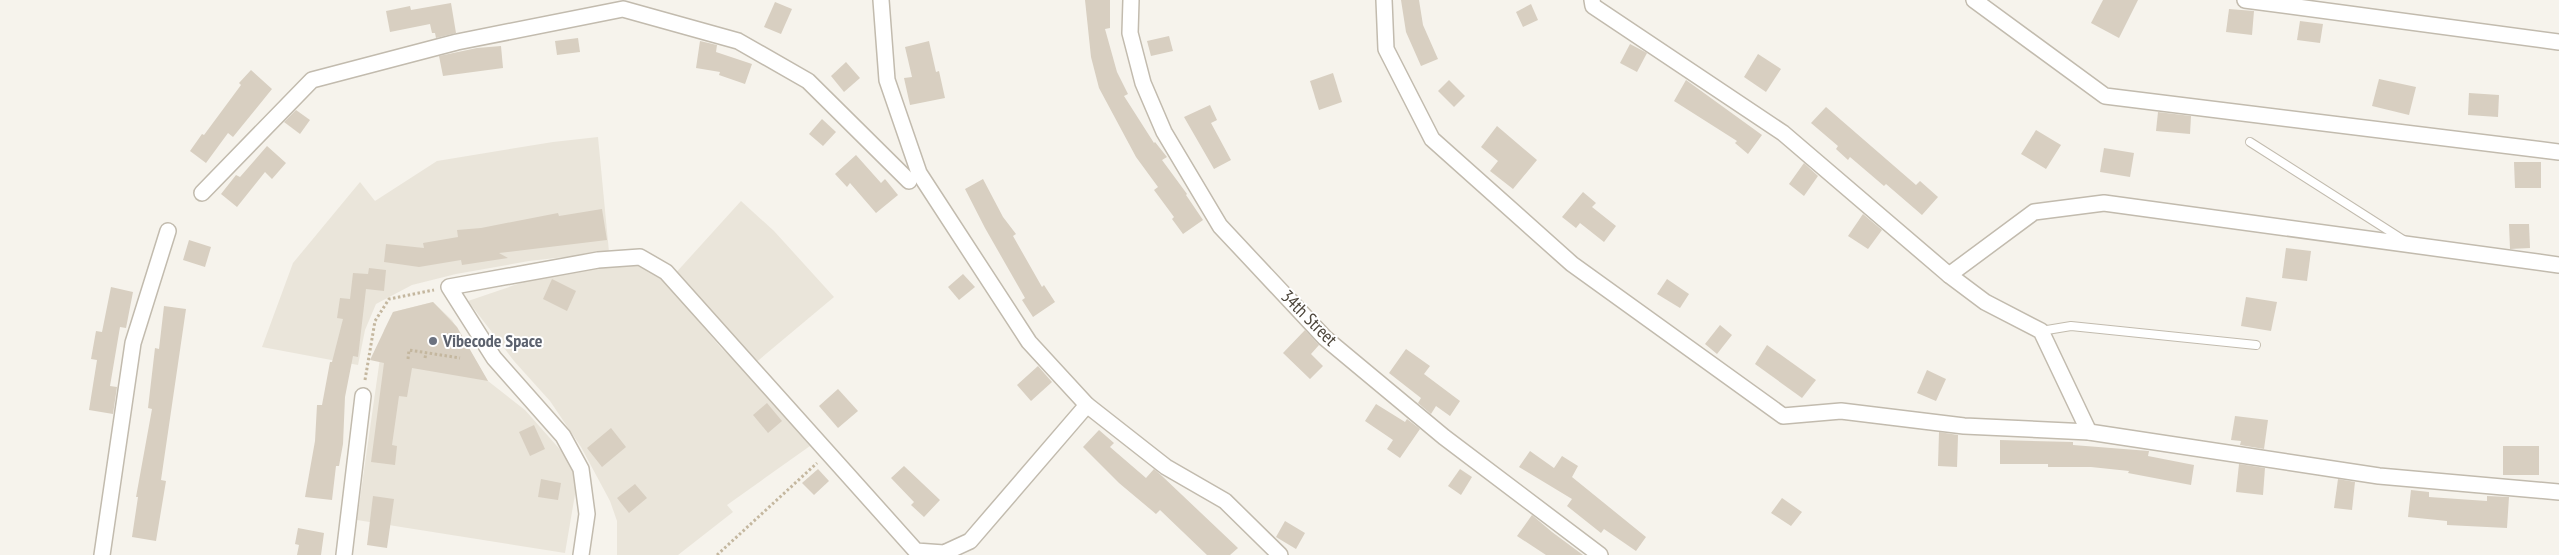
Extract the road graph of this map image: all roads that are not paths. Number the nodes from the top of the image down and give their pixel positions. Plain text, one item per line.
1 (881, 0) edge
2 (1131, 0) edge
3 (1384, 0) edge
4 (1592, 0) edge
5 (1974, 0) edge
6 (2245, 0) edge
7 (623, 4) edge
8 (2559, 42) edge
9 (2250, 142) dead end
10 (2559, 152) edge
11 (909, 181) dead end
12 (202, 193) dead end
13 (168, 231) dead end
14 (2413, 246) junction
15 (2559, 266) edge
16 (1948, 275) junction
17 (2041, 331) junction
18 (2256, 344) dead end
19 (363, 396) road end
20 (1087, 405) junction
21 (2089, 432) junction
22 (2559, 492) edge
23 (102, 555) edge
24 (344, 555) edge
25 (581, 555) edge
26 (1280, 555) edge
27 (1600, 555) edge

1 - 20 street
2 - 27 street, 34th Street
3 - 21 street
4 - 16 street
5 - 10 street
6 - 8 street
7 - 11 street
7 - 12 street
9 - 14 lane
13 - 23 street
14 - 15 street
14 - 16 street
16 - 17 street
17 - 18 lane
17 - 21 street
19 - 24 street
20 - 25 street
20 - 26 street
21 - 22 street

